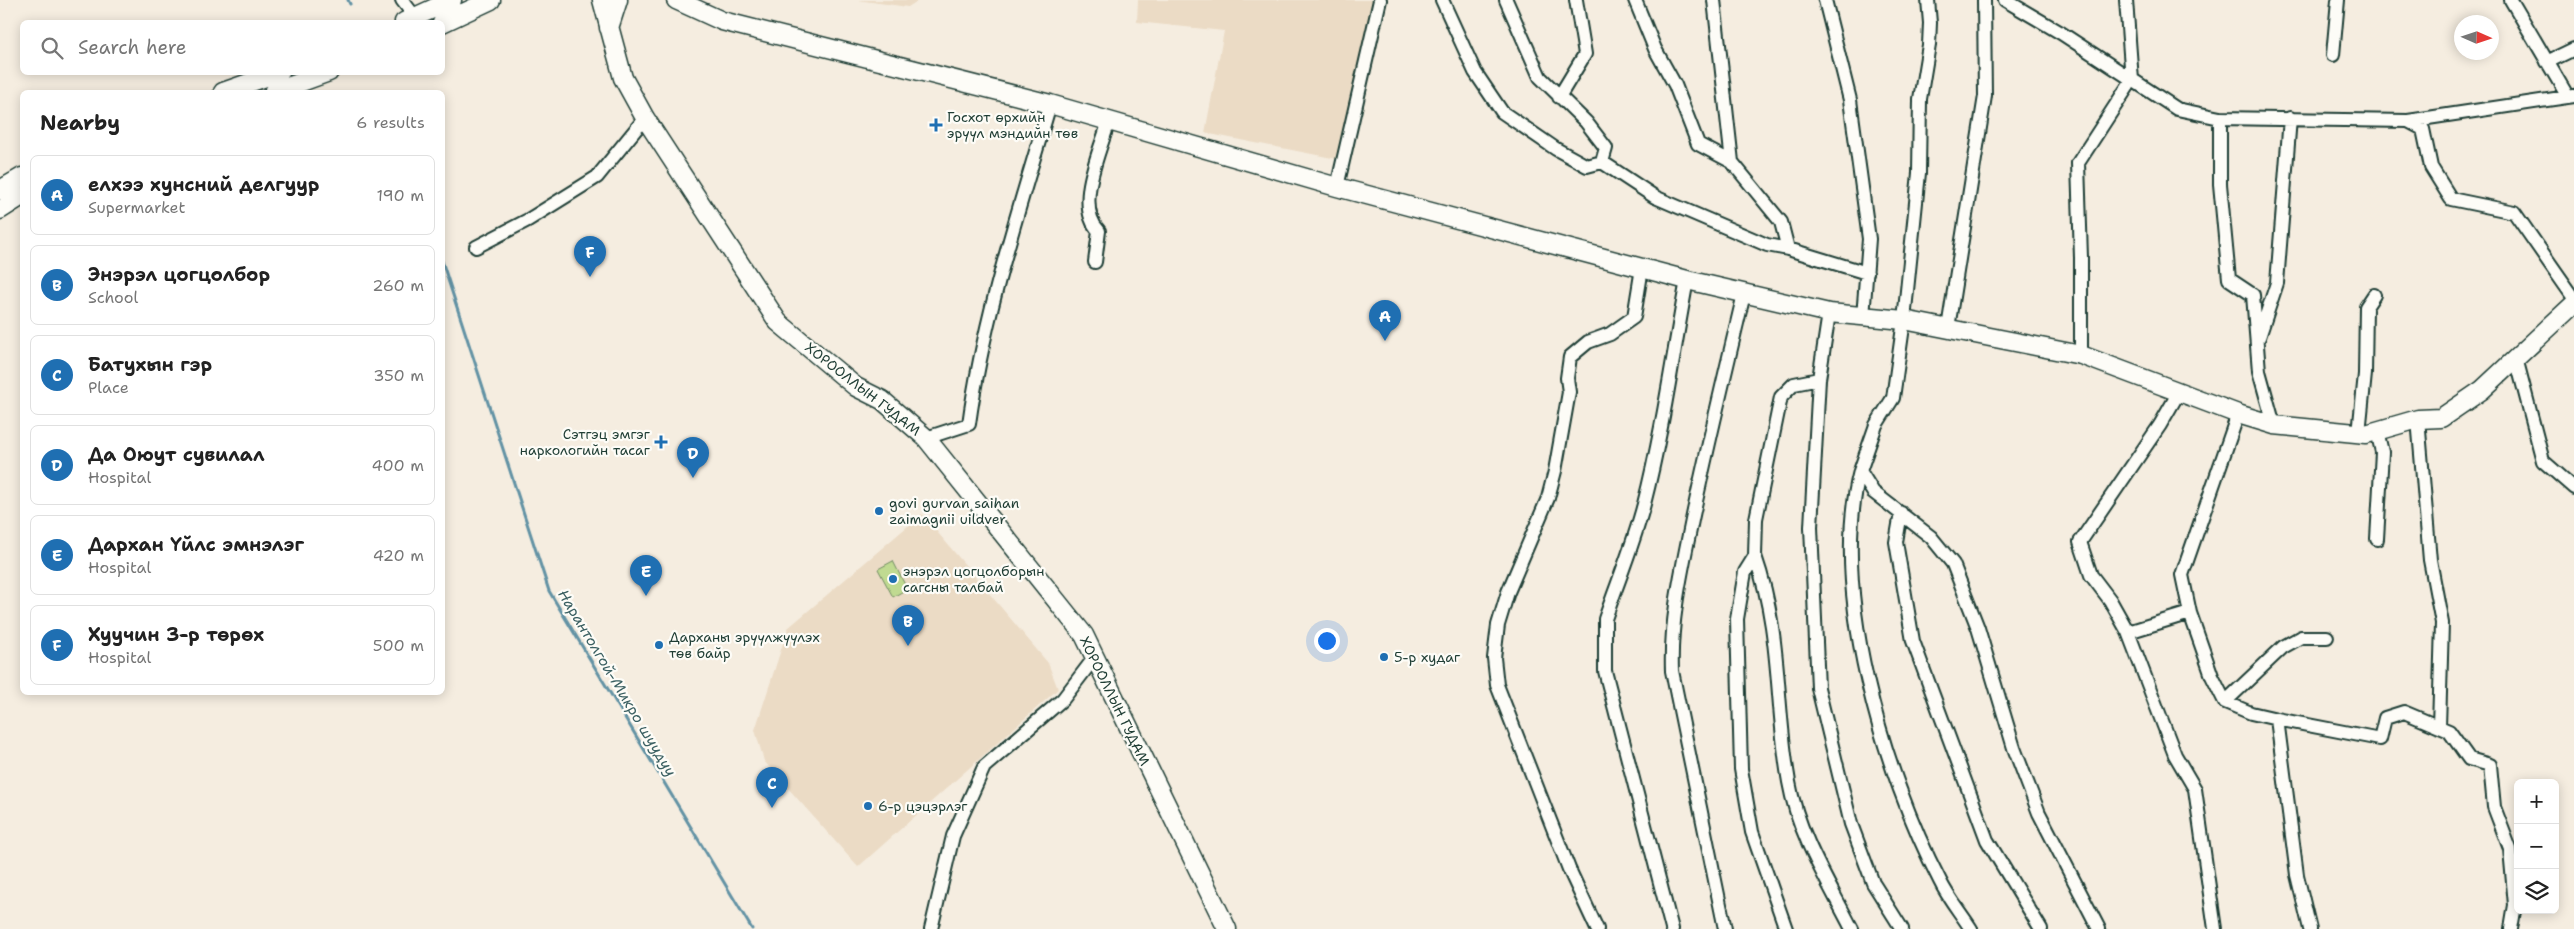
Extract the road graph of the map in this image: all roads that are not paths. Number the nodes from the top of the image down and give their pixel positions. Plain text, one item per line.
1 (402, 0) edge
2 (452, 0) edge
3 (491, 0) edge
4 (602, 0) edge
5 (618, 0) edge
6 (676, 0) edge
7 (1380, 0) edge
8 (1442, 0) edge
9 (1506, 0) edge
10 (1576, 0) edge
11 (1635, 0) edge
12 (1714, 0) edge
13 (1825, 0) edge
14 (1928, 0) edge
15 (1984, 0) edge
16 (2005, 0) edge
17 (2126, 0) edge
18 (2338, 0) edge
19 (2511, 0) edge
20 (410, 20) edge
21 (445, 22) edge
22 (609, 28) junction
23 (2574, 49) edge
24 (2333, 55) dead end
25 (2548, 62) junction
26 (271, 75) edge
27 (321, 75) edge
28 (2132, 80) junction
29 (229, 90) edge
30 (280, 90) edge
31 (1559, 97) junction
32 (2571, 97) edge
33 (1050, 104) junction
34 (645, 118) junction
35 (2220, 118) junction
36 (2290, 118) junction
37 (1109, 121) junction
38 (2408, 121) junction
39 (1602, 162) junction
40 (1732, 162) junction
41 (20, 178) edge
42 (1337, 187) junction
43 (0, 190) edge
44 (20, 197) edge
45 (0, 210) edge
46 (476, 247) dead end
47 (1788, 249) junction
48 (1095, 262) dead end
49 (1642, 268) junction
50 (1867, 273) junction
51 (1687, 280) junction
52 (1744, 294) junction
53 (2374, 295) dead end
54 (2574, 298) edge
55 (2574, 304) edge
56 (1829, 313) junction
57 (1863, 317) junction
58 (1904, 320) junction
59 (1948, 328) junction
60 (2257, 342) junction
61 (2081, 355) junction
62 (2516, 358) junction
63 (1819, 379) junction
64 (2179, 392) junction
65 (2238, 414) junction
66 (2418, 420) junction
67 (2274, 425) junction
68 (2377, 431) junction
69 (2359, 433) junction
70 (926, 438) junction
71 (1860, 471) junction
72 (2574, 488) edge
73 (1901, 513) junction
74 (2377, 539) dead end
75 (1755, 556) junction
76 (2190, 613) junction
77 (2128, 632) junction
78 (2327, 637) dead end
79 (1095, 658) junction
80 (2225, 702) junction
81 (2277, 719) junction
82 (2440, 727) junction
83 (931, 929) edge
84 (1227, 929) edge
85 (1597, 929) edge
86 (1672, 929) edge
87 (1726, 929) edge
88 (1786, 929) edge
89 (1852, 929) edge
90 (1902, 929) edge
91 (1971, 929) edge
92 (2041, 929) edge
93 (2099, 929) edge
94 (2215, 929) edge
95 (2310, 929) edge
96 (2511, 929) edge

1 - 20 street
2 - 20 street
3 - 21 street
4 - 22 street, ХОРООЛЛЫН ГУДАМ
5 - 22 street
6 - 33 street
7 - 42 street
8 - 39 street
9 - 31 street
10 - 31 street
11 - 40 street
12 - 40 street
13 - 50 street
14 - 58 street
15 - 59 street
16 - 28 street
17 - 28 street
18 - 24 street
19 - 25 street
22 - 34 street, ХОРООЛЛЫН ГУДАМ
23 - 25 street
25 - 32 street
26 - 29 street
27 - 30 street
28 - 35 street
28 - 61 street
31 - 39 street
32 - 38 street
33 - 37 street
33 - 70 street
34 - 46 street
34 - 70 street, ХОРООЛЛЫН ГУДАМ
35 - 36 street
35 - 60 street
36 - 38 street
36 - 60 street
37 - 42 street
37 - 48 street
38 - 54 street
39 - 47 street
40 - 47 street
41 - 43 street
42 - 49 street
44 - 45 street
47 - 50 street
49 - 51 street
49 - 85 street
50 - 57 street
51 - 52 street
51 - 86 street
52 - 56 street
52 - 87 street
53 - 69 street
55 - 62 street
56 - 57 street
56 - 63 street
57 - 58 street
58 - 59 street
58 - 71 street
59 - 61 street
60 - 67 street
61 - 64 street
62 - 66 street
62 - 72 street
63 - 75 street
63 - 90 street
64 - 65 street
64 - 77 street
65 - 67 street
65 - 76 street
66 - 68 street
66 - 82 street
67 - 69 street
68 - 69 street
68 - 74 street
70 - 79 street, ХОРООЛЛЫН ГУДАМ
71 - 73 street
71 - 91 street
73 - 92 street
73 - 93 street
75 - 88 street
75 - 89 street
76 - 77 street
76 - 80 street
77 - 94 street
78 - 80 street
79 - 83 street
79 - 84 street, ХОРООЛЛЫН ГУДАМ
80 - 81 street
81 - 82 street
81 - 95 street
82 - 96 street

